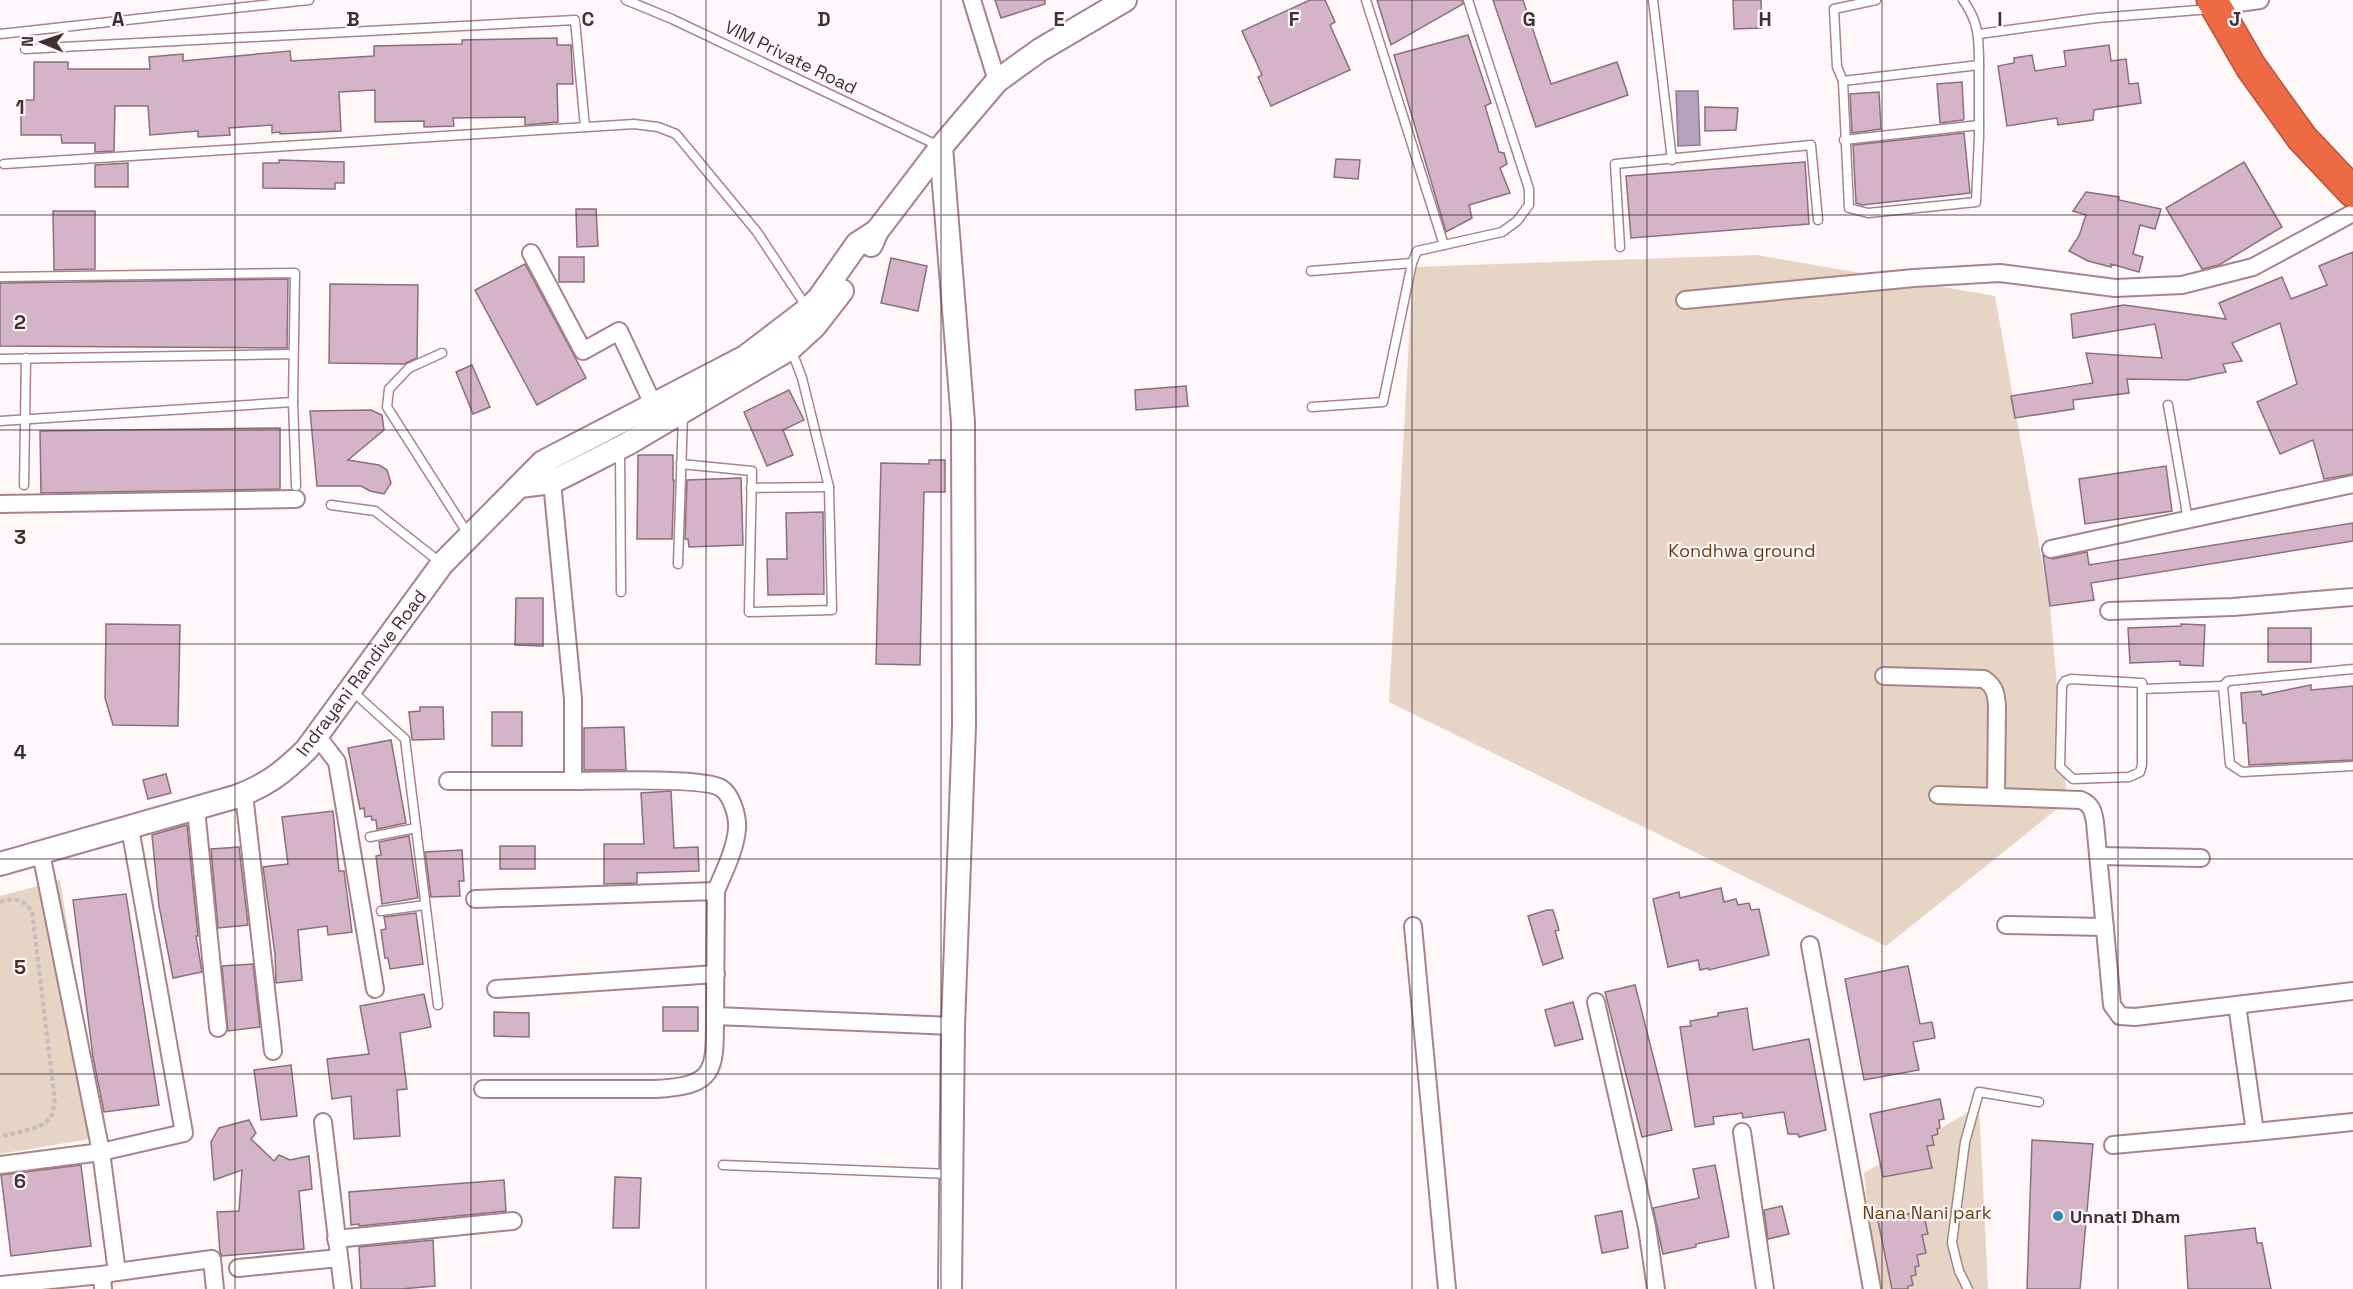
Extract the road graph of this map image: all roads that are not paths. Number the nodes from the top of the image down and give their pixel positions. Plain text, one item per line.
1 (309, 0) edge
2 (626, 0) edge
3 (972, 0) edge
4 (1125, 0) edge
5 (1366, 0) edge
6 (1468, 0) edge
7 (1653, 0) edge
8 (1875, 0) edge
9 (1963, 0) edge
10 (2260, 0) edge
11 (290, 1) edge
12 (2214, 4) edge
13 (0, 34) edge
14 (1979, 34) junction
15 (25, 49) dead end
16 (1979, 65) junction
17 (996, 81) junction
18 (1843, 81) junction
19 (1979, 125) junction
20 (585, 127) junction
21 (1844, 140) junction
22 (941, 147) junction
23 (1672, 160) junction
24 (4, 164) dead end
25 (2353, 192) edge
26 (2353, 213) edge
27 (1818, 220) dead end
28 (1444, 245) junction
29 (1620, 247) dead end
30 (531, 253) dead end
31 (1412, 263) junction
32 (1311, 271) dead end
33 (0, 277) edge
34 (1685, 300) dead end
35 (811, 318) junction
36 (791, 348) junction
37 (442, 353) dead end
38 (293, 354) junction
39 (27, 358) junction
40 (0, 359) edge
41 (293, 402) junction
42 (653, 404) junction
43 (2168, 405) dead end
44 (1312, 407) dead end
45 (683, 411) junction
46 (25, 419) junction
47 (0, 421) edge
48 (620, 447) junction
49 (681, 464) junction
50 (547, 472) junction
51 (2353, 484) edge
52 (24, 485) dead end
53 (829, 487) junction
54 (751, 488) junction
55 (296, 492) joint
56 (0, 504) edge
57 (331, 505) dead end
58 (2188, 520) junction
59 (470, 537) junction
60 (2051, 549) dead end
61 (442, 564) junction
62 (678, 564) dead end
63 (621, 592) dead end
64 (2353, 597) edge
65 (2109, 611) dead end
66 (2353, 669) edge
67 (1884, 676) dead end
68 (2223, 686) junction
69 (351, 689) junction
70 (2142, 689) junction
71 (317, 736) junction
72 (2353, 766) edge
73 (448, 781) dead end
74 (573, 781) junction
75 (244, 794) junction
76 (1938, 795) dead end
77 (1996, 797) junction
78 (196, 809) junction
79 (130, 828) junction
80 (416, 828) junction
81 (370, 837) dead end
82 (41, 853) junction
83 (2098, 856) junction
84 (2201, 858) dead end
85 (0, 864) edge
86 (716, 891) junction
87 (474, 899) dead end
88 (425, 905) junction
89 (381, 911) dead end
90 (2006, 925) dead end
91 (1413, 926) dead end
92 (2105, 927) junction
93 (1810, 945) dead end
94 (716, 974) junction
95 (375, 989) dead end
96 (496, 989) dead end
97 (2353, 991) edge
98 (1596, 1002) dead end
99 (438, 1005) dead end
100 (2238, 1005) junction
101 (715, 1016) junction
102 (953, 1026) junction
103 (218, 1028) dead end
104 (273, 1051) dead end
105 (483, 1089) dead end
106 (2039, 1102) dead end
107 (322, 1122) dead end
108 (2353, 1122) edge
109 (1742, 1132) dead end
110 (2255, 1132) junction
111 (2113, 1145) dead end
112 (101, 1152) junction
113 (0, 1165) edge
114 (723, 1165) dead end
115 (951, 1174) junction
116 (513, 1221) dead end
117 (336, 1239) junction
118 (339, 1258) junction
119 (237, 1268) dead end
120 (108, 1279) edge
121 (0, 1285) edge
122 (215, 1289) edge
123 (342, 1289) edge
124 (950, 1289) edge
125 (1447, 1289) edge
126 (1656, 1289) edge
127 (1765, 1289) edge
128 (1872, 1289) edge
129 (1968, 1289) edge

1 - 11 lane
2 - 22 lane, VIM Private Road
3 - 17 street
4 - 17 street, Indrayani Randive Road
5 - 28 lane
6 - 28 lane
7 - 23 lane
8 - 18 lane
9 - 14 lane
10 - 12 street
11 - 13 lane
12 - 14 lane
12 - 25 highway
14 - 16 lane
15 - 20 lane
16 - 18 lane
16 - 19 lane
17 - 22 street, Indrayani Randive Road
18 - 21 lane
19 - 21 lane
19 - 21 lane
20 - 24 lane
20 - 35 lane
22 - 35 street, Indrayani Randive Road
22 - 102 street
23 - 27 lane
23 - 29 lane
26 - 34 street
28 - 31 lane
30 - 42 street
31 - 32 lane
31 - 44 lane
33 - 38 lane
35 - 36 street, Indrayani Randive Road
35 - 42 street, Indrayani Randive Road
36 - 45 street, Indrayani Randive Road
36 - 53 lane
37 - 59 lane
38 - 39 lane
38 - 41 lane
39 - 40 lane
39 - 46 lane
41 - 46 lane
41 - 55 lane
42 - 50 street, Indrayani Randive Road
43 - 58 lane
45 - 48 street, Indrayani Randive Road
45 - 49 lane
46 - 47 lane
46 - 52 lane
48 - 50 street, Indrayani Randive Road
48 - 63 lane
49 - 54 lane
49 - 62 lane
50 - 59 street, Indrayani Randive Road
50 - 74 street
51 - 58 street
53 - 54 lane
53 - 54 lane
55 - 56 street
57 - 61 lane
58 - 60 street
59 - 61 street, Indrayani Randive Road
61 - 69 street, Indrayani Randive Road
64 - 65 street
66 - 68 lane
67 - 77 street
68 - 70 lane
68 - 72 lane
69 - 71 street, Indrayani Randive Road
69 - 80 lane
70 - 70 lane
71 - 75 street, Indrayani Randive Road
71 - 95 street
73 - 74 street
74 - 86 street
75 - 78 street, Indrayani Randive Road
75 - 104 street
76 - 77 street
77 - 83 street
78 - 79 street, Indrayani Randive Road
78 - 103 street
79 - 82 street, Indrayani Randive Road
79 - 112 street
80 - 81 lane
80 - 88 lane
82 - 85 street, Indrayani Randive Road
82 - 112 street
83 - 84 street
83 - 92 street
86 - 87 street
86 - 94 street
88 - 89 lane
88 - 99 lane
90 - 92 street
91 - 125 street
92 - 100 street
93 - 128 street
94 - 96 street
94 - 101 street
97 - 100 street
98 - 126 street
100 - 110 street
101 - 102 street
101 - 105 street
102 - 115 street
106 - 129 lane
107 - 117 street
108 - 110 street
109 - 127 street
110 - 111 street
112 - 113 street
112 - 120 street
114 - 115 lane
115 - 124 street
116 - 117 street
117 - 118 street
118 - 119 street
118 - 123 street
120 - 121 street
120 - 122 street

